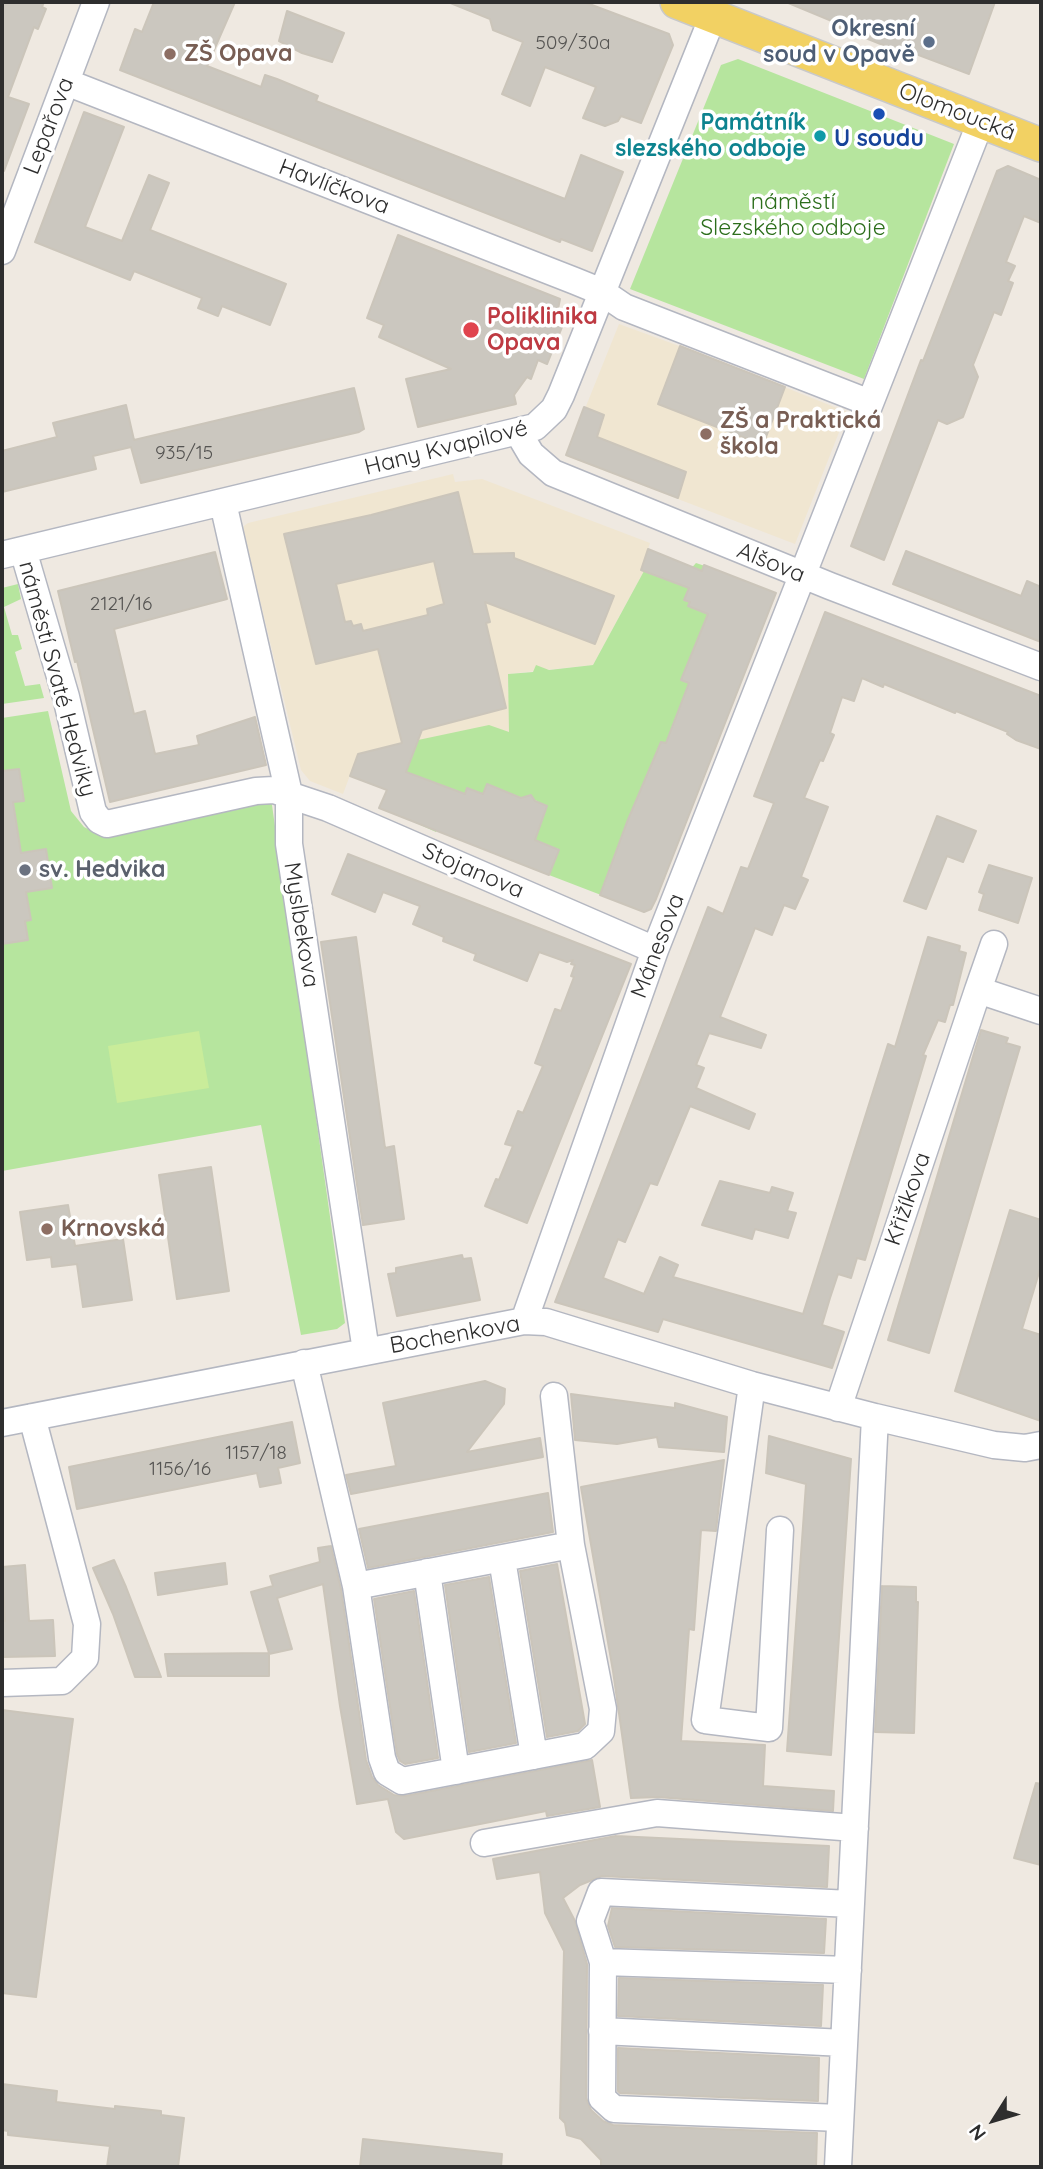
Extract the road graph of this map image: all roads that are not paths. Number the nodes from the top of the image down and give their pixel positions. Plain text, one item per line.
1 (96, 2) edge
2 (691, 6) edge
3 (66, 82) junction
4 (981, 121) junction
5 (1041, 145) edge
6 (2, 251) edge
7 (602, 292) junction
8 (870, 403) junction
9 (519, 432) junction
10 (223, 503) junction
11 (12, 553) edge
12 (803, 576) junction
13 (1041, 667) edge
14 (289, 794) junction
15 (994, 944) dead end
16 (655, 950) junction
17 (978, 990) junction
18 (1041, 1011) edge
19 (524, 1321) junction
20 (366, 1351) junction
21 (304, 1363) junction
22 (752, 1385) junction
23 (554, 1396) dead end
24 (838, 1408) junction
25 (32, 1417) junction
26 (875, 1417) junction
27 (2, 1423) edge
28 (1033, 1446) edge
29 (780, 1530) dead end
30 (571, 1545) junction
31 (502, 1559) junction
32 (426, 1572) junction
33 (356, 1586) junction
34 (2, 1684) edge
35 (534, 1756) junction
36 (456, 1771) junction
37 (855, 1828) junction
38 (484, 1843) dead end
39 (851, 1904) junction
40 (603, 1962) junction
41 (848, 1970) junction
42 (603, 2031) junction
43 (844, 2043) junction
44 (840, 2118) junction
45 (838, 2167) edge

1 - 3 street, Lepařova
2 - 4 main road, Olomoucká
2 - 7 street, Hany Kvapilové
3 - 6 street, Lepařova
3 - 7 street, Havlíčkova
4 - 5 main road, Olomoucká
4 - 8 street
7 - 8 street, Havlíčkova
7 - 9 street, Hany Kvapilové
8 - 12 street
9 - 10 street, Hany Kvapilové
9 - 12 street, Alšova
10 - 11 street, Hany Kvapilové
10 - 14 street, Myslbekova
11 - 14 street, náměstí Svaté Hedviky
12 - 13 street, Alšova
12 - 16 street, Mánesova
14 - 16 street, Stojanova
14 - 20 street, Myslbekova
15 - 17 street, Křižíkova
16 - 19 street, Mánesova
17 - 18 street
17 - 24 street, Křižíkova
19 - 20 street, Bochenkova
19 - 22 street, Bochenkova
20 - 21 street, Bochenkova
21 - 25 street, Bochenkova
21 - 33 street
22 - 24 street, Bochenkova
22 - 29 street
23 - 30 street
24 - 26 street, Bochenkova
25 - 27 street, Bochenkova
25 - 34 street
26 - 28 street, Bochenkova
26 - 37 street
30 - 31 street
30 - 35 street
31 - 32 street
31 - 35 street
32 - 33 street
32 - 36 street
33 - 36 street
35 - 36 street
37 - 38 street
37 - 39 street
39 - 40 street
39 - 41 street
40 - 41 street
40 - 42 street
41 - 43 street
42 - 43 street
42 - 44 street
43 - 44 street
44 - 45 street

